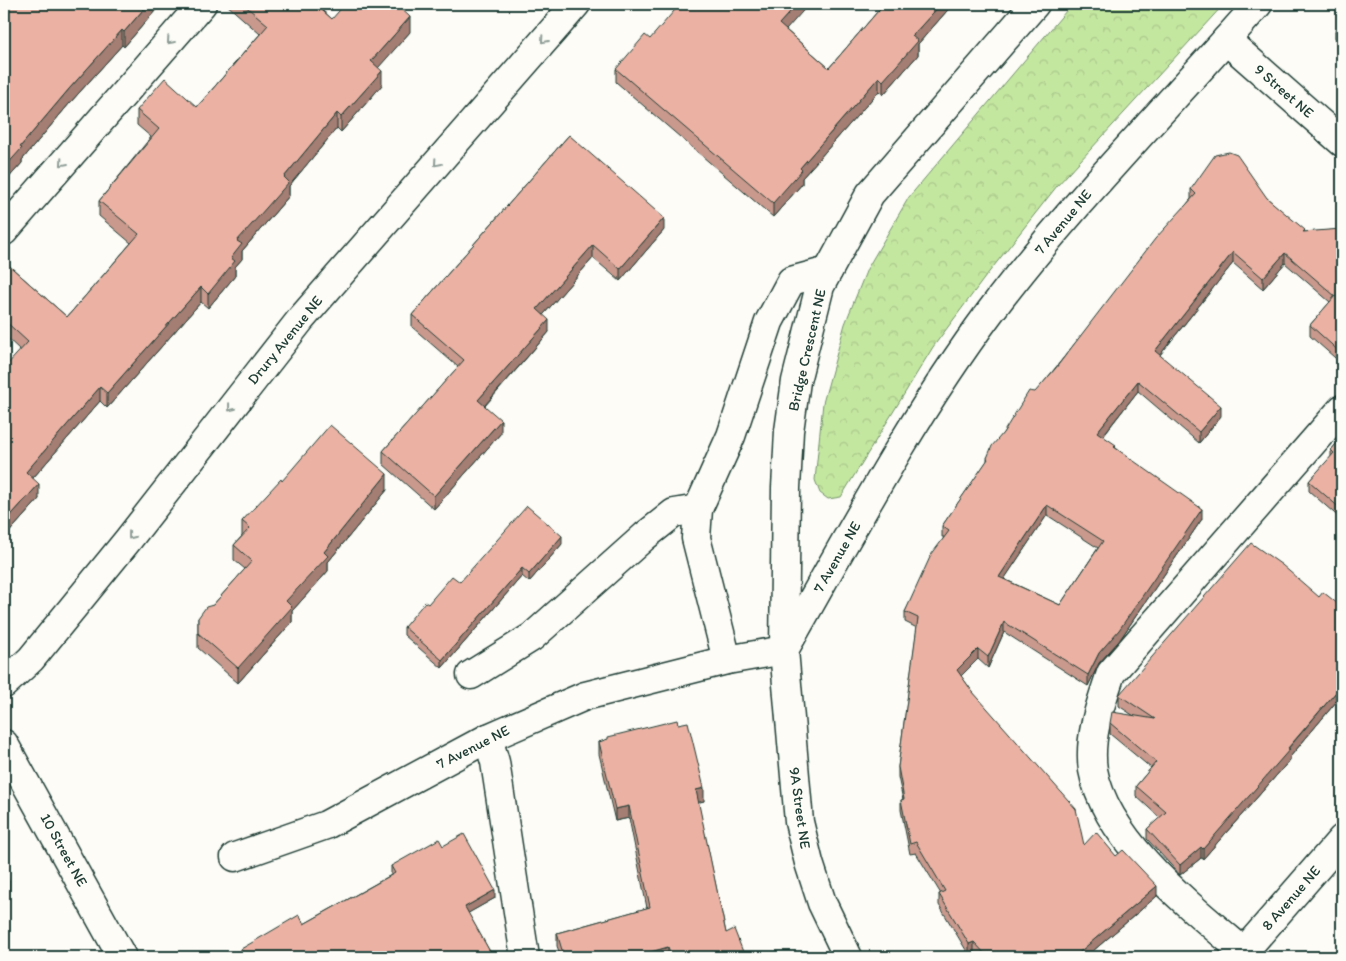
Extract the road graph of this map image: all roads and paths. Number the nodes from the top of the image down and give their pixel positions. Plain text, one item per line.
1 (202, 4) edge
2 (576, 4) edge
3 (1034, 4) edge
4 (1258, 4) edge
5 (1226, 40) junction
6 (1342, 142) edge
7 (4, 231) edge
8 (828, 271) junction
9 (1342, 410) edge
10 (698, 509) junction
11 (784, 650) junction
12 (727, 660) junction
13 (471, 675) dead end
14 (4, 684) edge
15 (488, 738) junction
16 (4, 744) edge
17 (1342, 839) edge
18 (235, 857) dead end
19 (1241, 955) edge
20 (122, 957) edge
21 (525, 957) edge
22 (848, 957) edge

1 -> 7 street
2 -> 14 street, Drury Avenue NE
3 - 8 street, Bridge Crescent NE
4 - 5 street, 7 Avenue NE
5 - 6 street, 9 Street NE
5 - 11 street, 7 Avenue NE
8 - 10 street
8 - 11 street, Bridge Crescent NE
9 - 19 street
10 - 12 street
10 - 13 street
11 - 12 street, 7 Avenue NE
11 - 22 street, 9A Street NE
12 - 15 street, 7 Avenue NE
15 - 18 street, 7 Avenue NE
15 - 21 street
16 - 20 street, 10 Street NE
17 - 19 street, 8 Avenue NE

